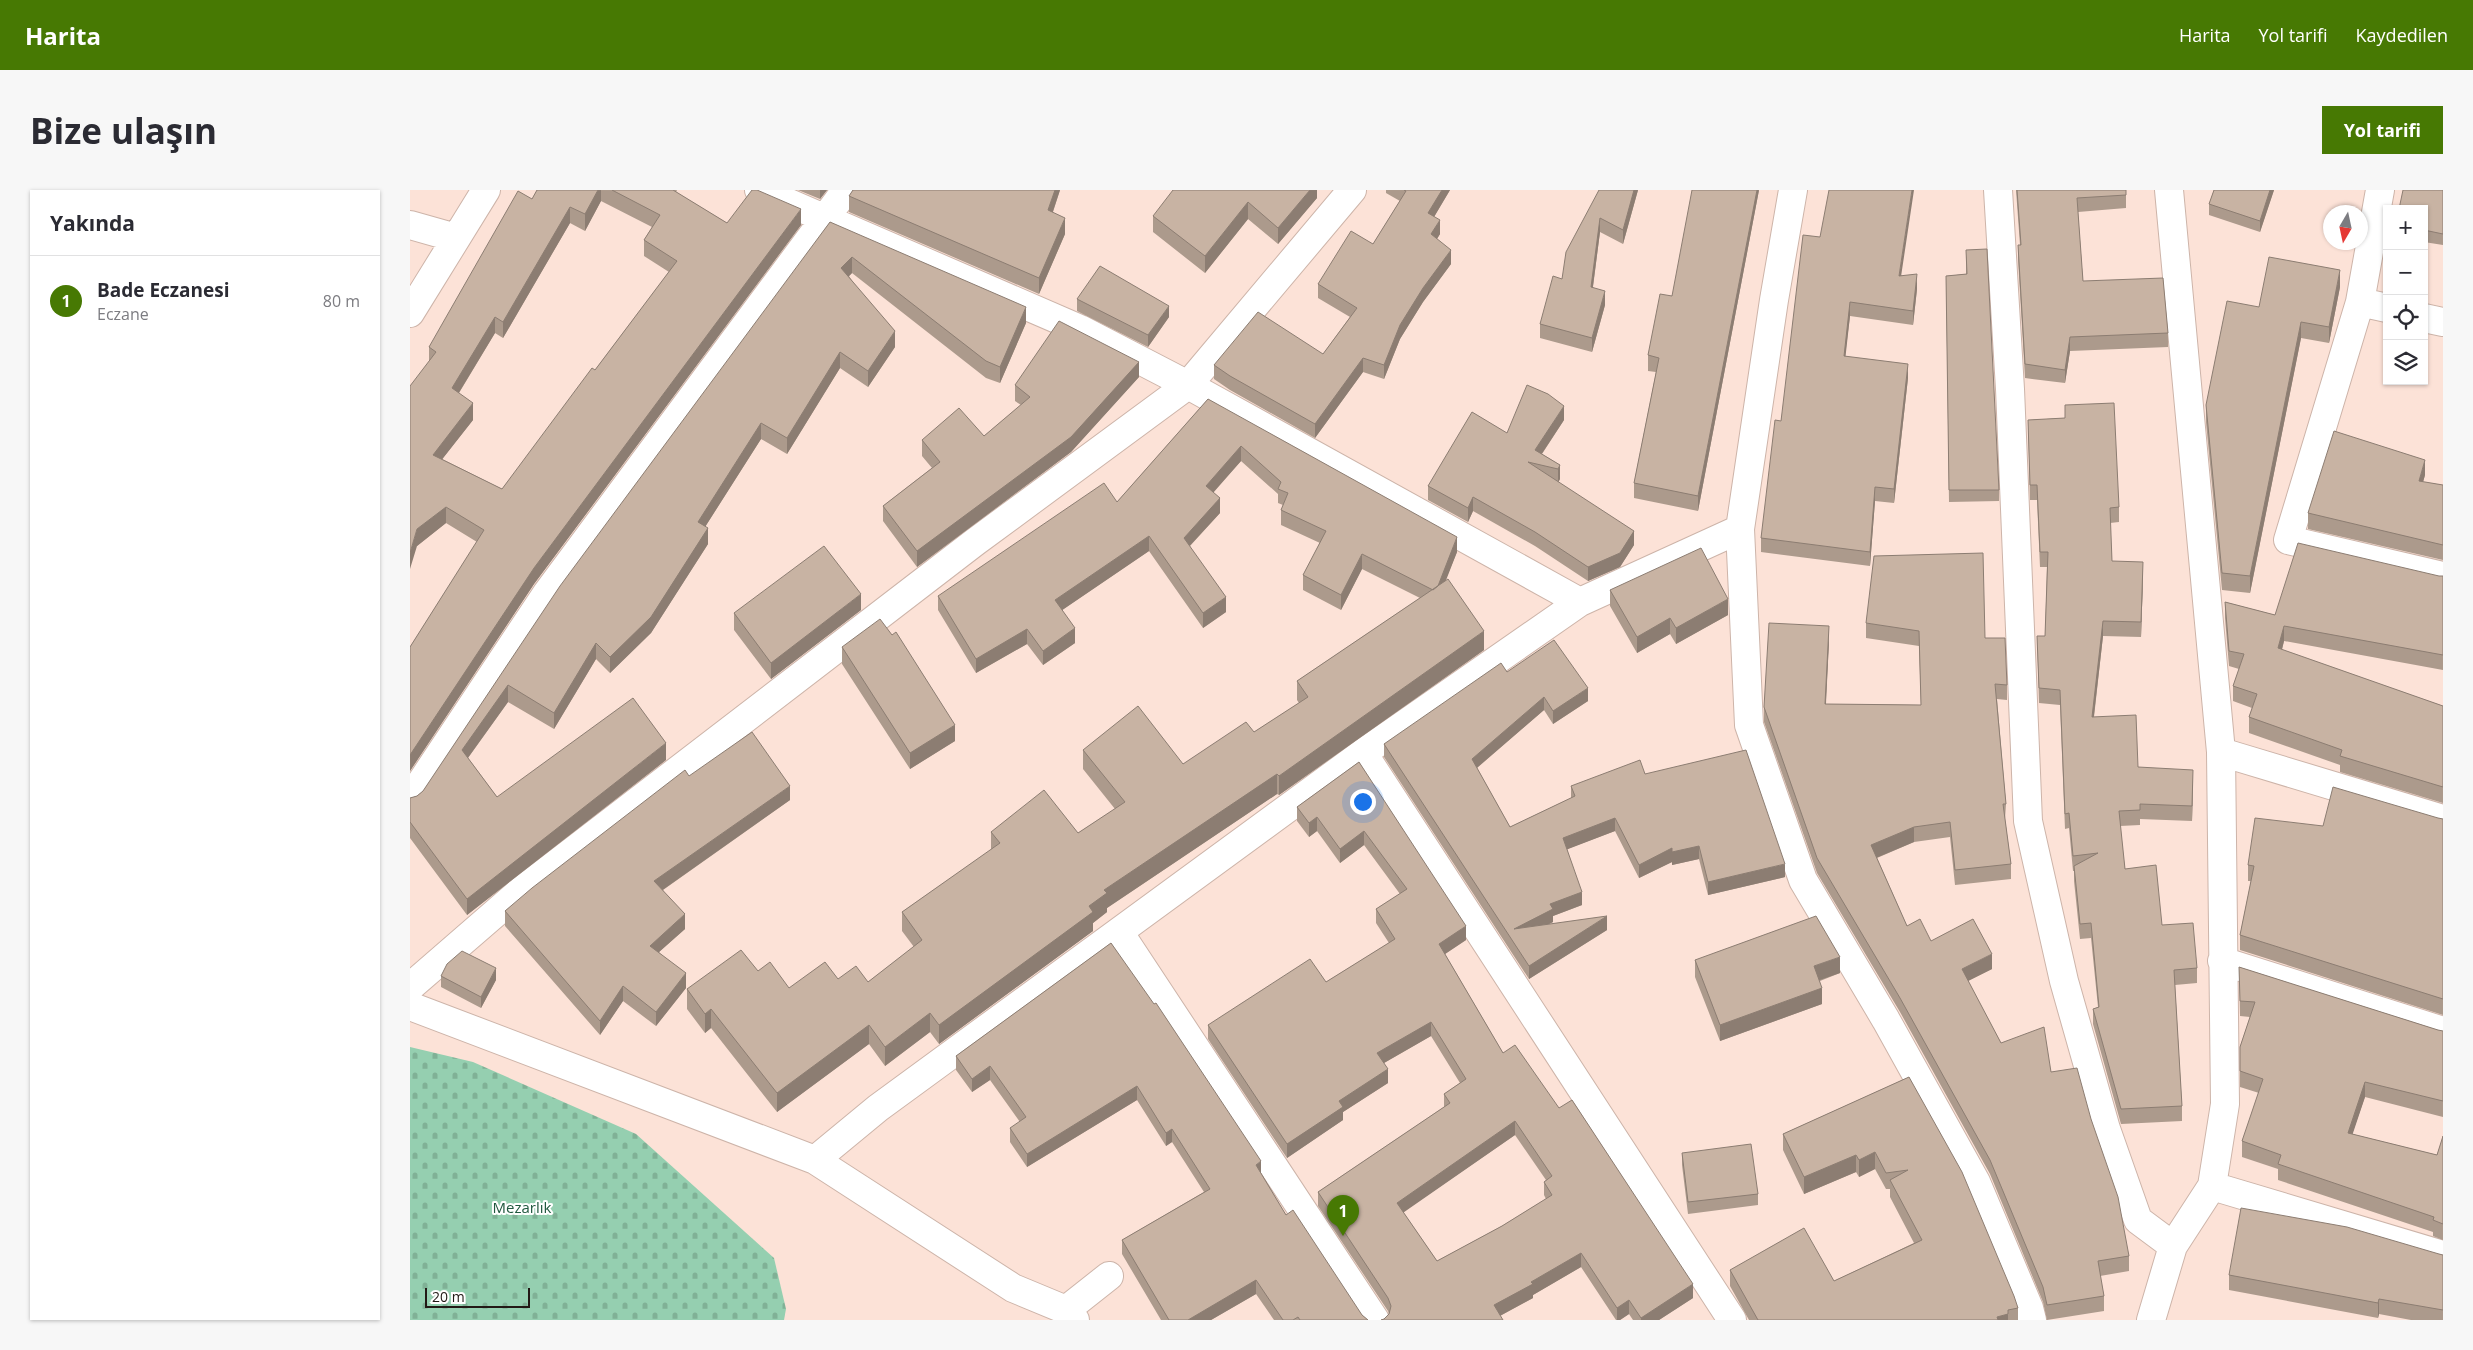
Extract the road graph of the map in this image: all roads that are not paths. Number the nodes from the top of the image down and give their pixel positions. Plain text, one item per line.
1 (486, 190) edge
2 (759, 190) edge
3 (846, 190) edge
4 (1352, 190) edge
5 (1793, 190) edge
6 (1998, 190) edge
7 (2169, 190) edge
8 (2380, 190) edge
9 (826, 220) junction
10 (410, 225) edge
11 (456, 238) junction
12 (2360, 302) junction
13 (2383, 307) edge
14 (410, 313) edge
15 (2428, 319) edge
16 (2443, 322) edge
17 (1188, 385) junction
18 (1740, 529) junction
19 (2443, 576) edge
20 (1580, 602) junction
21 (2221, 752) junction
22 (1363, 753) junction
23 (410, 799) edge
24 (2443, 819) edge
25 (1119, 932) junction
26 (2222, 961) junction
27 (410, 987) edge
28 (410, 1006) edge
29 (2443, 1031) edge
30 (815, 1160) junction
31 (2212, 1186) junction
32 (2173, 1246) junction
33 (2443, 1255) edge
34 (1108, 1276) dead end
35 (1070, 1315) edge
36 (1375, 1320) edge
37 (1732, 1320) edge
38 (2032, 1320) edge
39 (2151, 1320) edge

1 - 11 street
2 - 9 street
3 - 9 street
4 - 17 street
5 - 18 street
6 - 32 street
7 - 21 street
8 - 12 street
9 - 17 street
9 - 23 street
10 - 11 street
11 - 14 street
12 - 13 street
12 - 19 street
15 - 16 street
17 - 20 street
17 - 27 street
18 - 20 street
18 - 38 street
20 - 22 street
21 - 24 street
21 - 26 street
22 - 25 street
22 - 37 street
25 - 30 street
25 - 36 street
26 - 29 street
26 - 31 street
28 - 30 street
30 - 35 street
31 - 32 street
31 - 33 street
32 - 39 street
34 - 35 street

